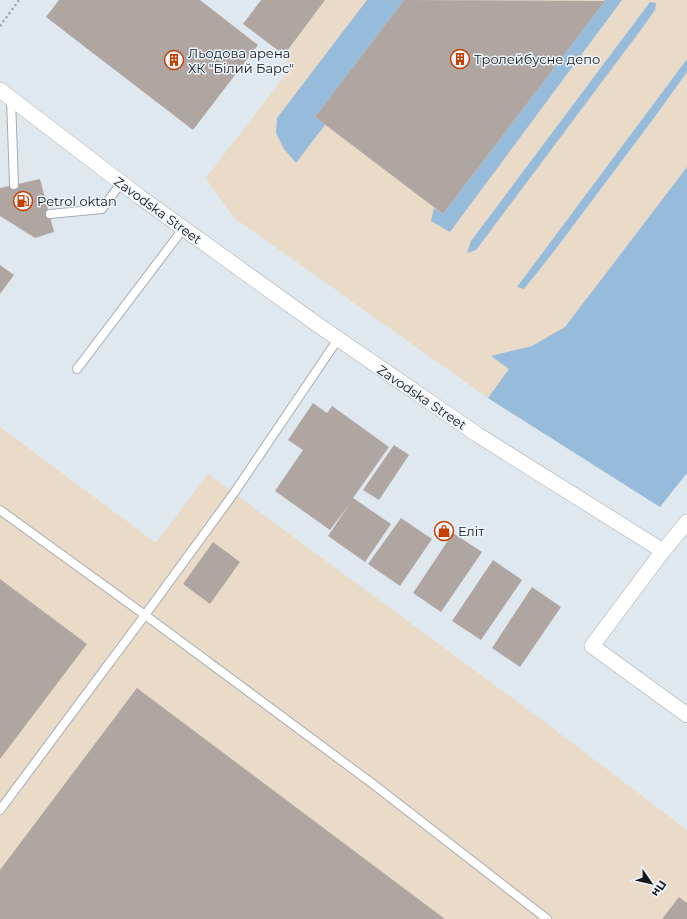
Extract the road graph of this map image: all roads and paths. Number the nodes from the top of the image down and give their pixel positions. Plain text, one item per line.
1 (19, 0) edge
2 (0, 26) edge
3 (6, 94) edge
4 (121, 183) junction
5 (14, 185) dead end
6 (50, 214) dead end
7 (183, 228) junction
8 (338, 339) junction
9 (77, 369) dead end
10 (0, 510) edge
11 (687, 522) edge
12 (664, 551) junction
13 (145, 615) junction
14 (687, 715) edge
15 (0, 810) edge
16 (547, 919) edge

1 - 2 path
3 - 4 street, Zavodska Street
3 - 5 lane
4 - 6 lane
4 - 7 street, Zavodska Street
7 - 8 street, Zavodska Street
7 - 9 lane
8 - 12 street, Zavodska Street
8 - 13 lane
10 - 13 lane
11 - 12 street
12 - 14 street
13 - 15 lane
13 - 16 lane

